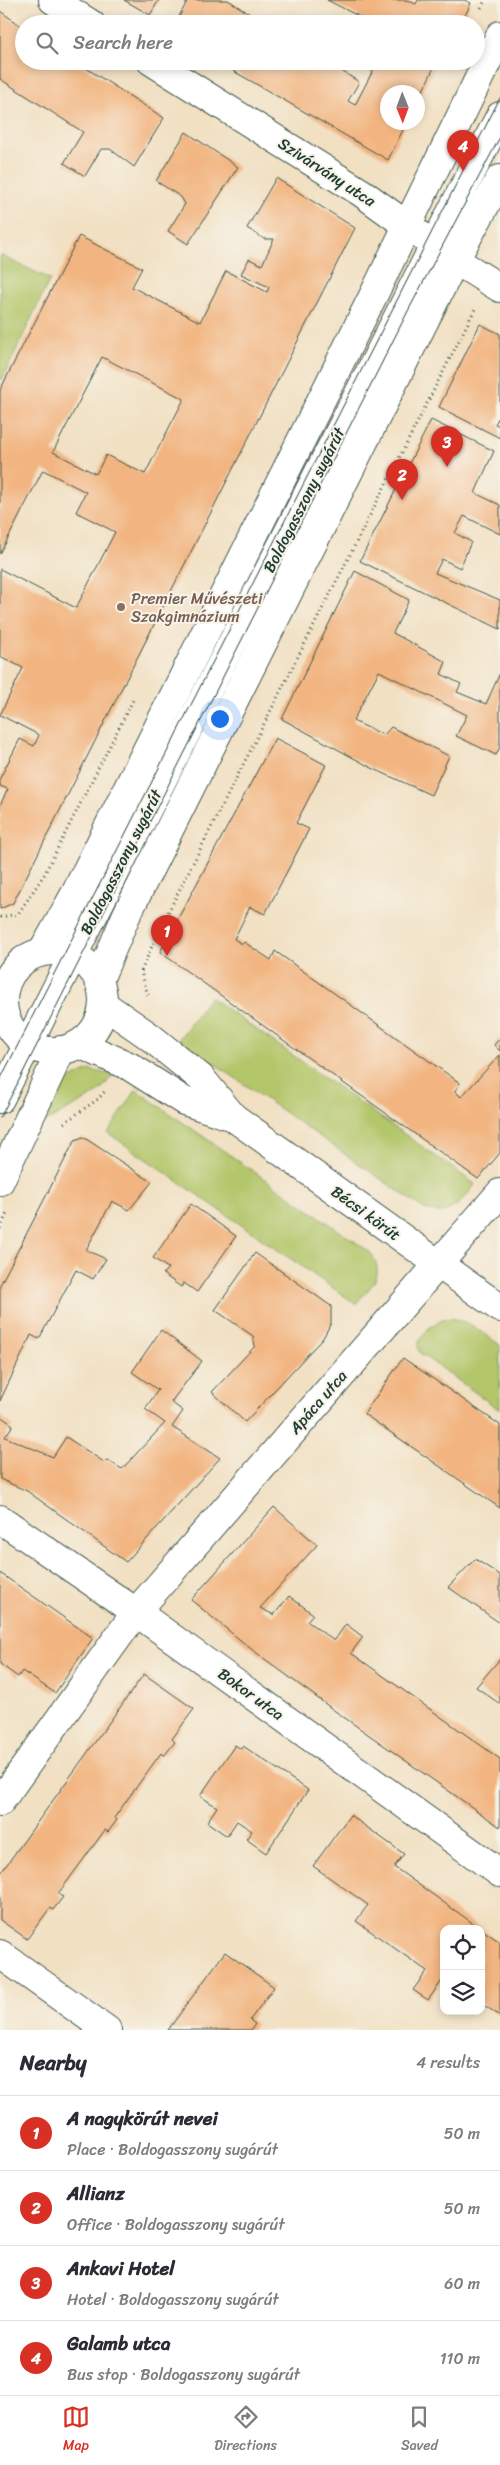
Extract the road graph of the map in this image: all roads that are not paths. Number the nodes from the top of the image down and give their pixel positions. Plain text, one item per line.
1 (53, 0) edge
2 (77, 15) edge
3 (500, 35) edge
4 (485, 66) edge
5 (165, 70) edge
6 (483, 70) edge
7 (500, 116) edge
8 (500, 179) edge
9 (407, 225) junction
10 (445, 252) junction
11 (494, 285) edge
12 (43, 951) junction
13 (73, 954) junction
14 (7, 964) edge
15 (101, 992) junction
16 (1, 1009) edge
17 (28, 1045) junction
18 (70, 1047) junction
19 (0, 1099) edge
20 (233, 1117) junction
21 (6, 1192) edge
22 (500, 1193) edge
23 (438, 1265) junction
24 (500, 1308) edge
25 (0, 1519) edge
26 (136, 1612) junction
27 (0, 1802) edge
28 (500, 1873) edge
29 (0, 1954) edge
30 (107, 2030) edge

1 - 2 street
3 - 4 street, Boldogasszony sugárút
5 - 9 street, Szivárvány utca
6 - 9 street, Boldogasszony sugárút
7 - 10 street, Boldogasszony sugárút
8 - 10 street, Boldogasszony sugárút
9 - 10 street, Szivárvány utca
9 - 12 street, Boldogasszony sugárút
10 - 11 street, Szivárvány utca
10 - 13 street, Boldogasszony sugárút
10 - 15 street, Boldogasszony sugárút
12 - 13 street
12 - 14 street
13 - 15 street, Bécsi körút
13 - 17 street, Boldogasszony sugárút
14 - 16 street
15 - 18 street, Boldogasszony sugárút
15 - 20 street, Bécsi körút
16 - 17 street
17 - 18 street, Bécsi körút
17 - 19 street, Boldogasszony sugárút
18 - 20 street, Bécsi körút
18 - 21 street
20 - 23 street, Bécsi körút
22 - 23 street, Apáca utca
23 - 24 street, Bécsi körút
23 - 26 street, Apáca utca
25 - 26 street, Bokor utca
26 - 27 street, Apáca utca
26 - 28 street, Bokor utca
29 - 30 street

